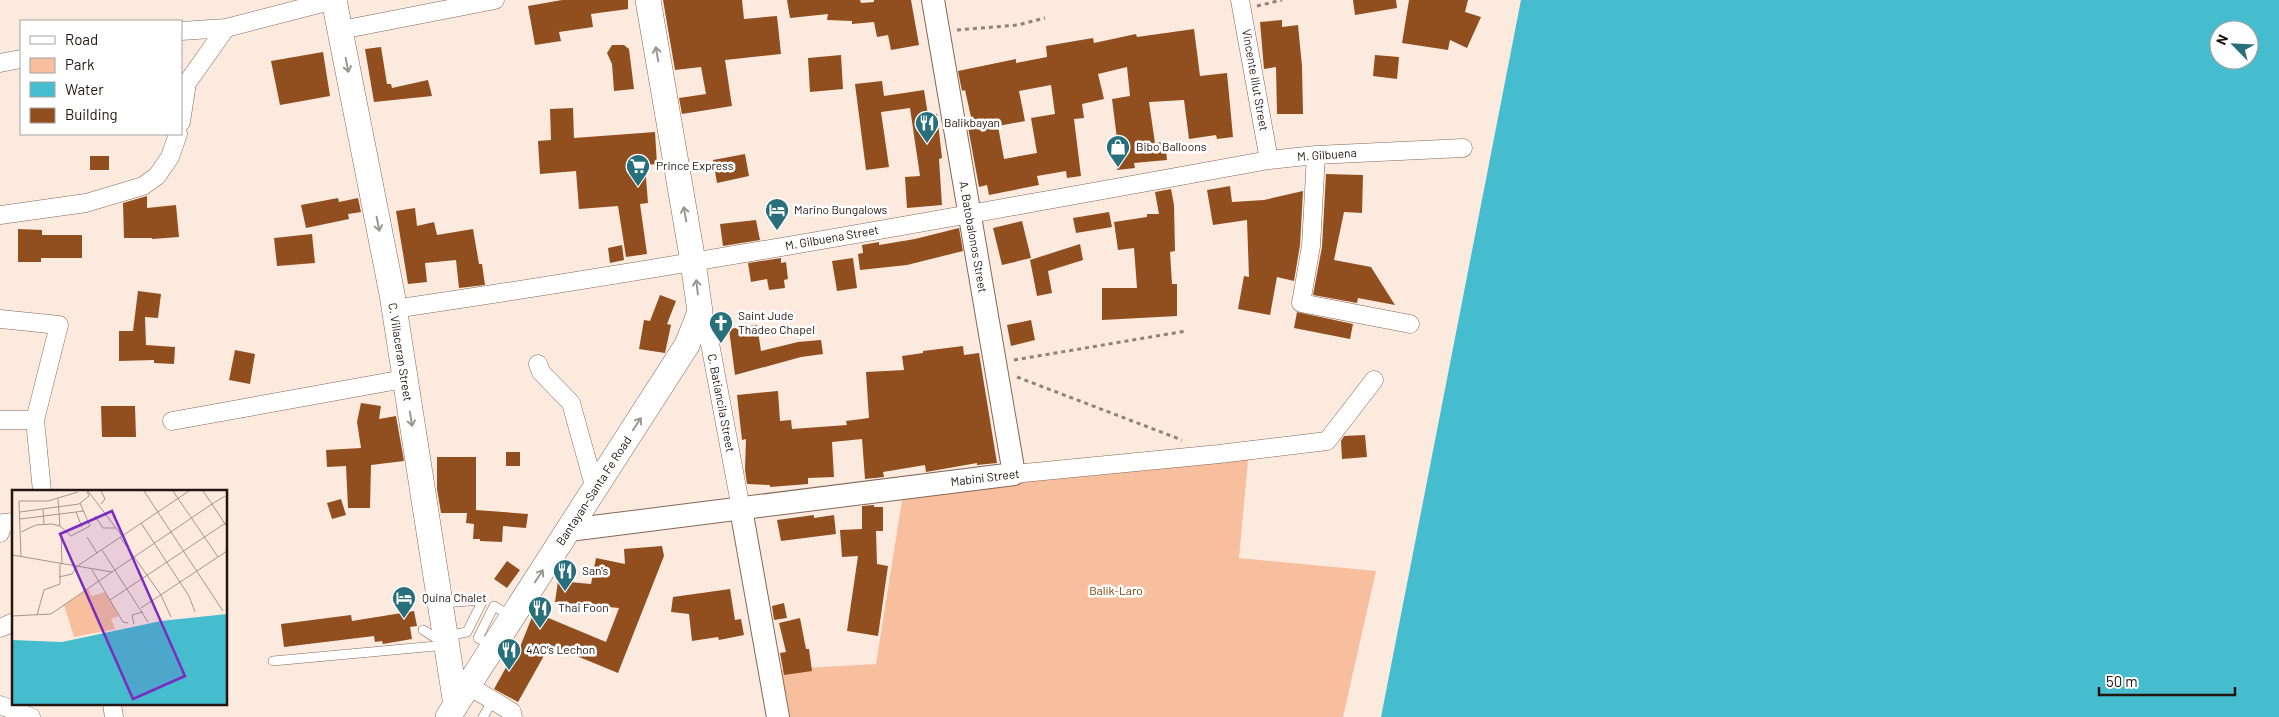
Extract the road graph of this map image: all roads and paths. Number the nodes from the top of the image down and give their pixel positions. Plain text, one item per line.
1 (334, 0) edge
2 (496, 0) edge
3 (648, 0) edge
4 (933, 0) edge
5 (1282, 0) edge
6 (1241, 5) edge
7 (1045, 18) dead end
8 (226, 28) junction
9 (341, 30) junction
10 (182, 31) edge
11 (939, 32) junction
12 (20, 59) edge
13 (0, 63) edge
14 (182, 116) edge
15 (178, 135) edge
16 (1463, 148) dead end
17 (1316, 155) junction
18 (1270, 160) junction
19 (0, 215) edge
20 (969, 215) junction
21 (693, 262) junction
22 (394, 309) junction
23 (700, 312) junction
24 (0, 319) edge
25 (1410, 324) dead end
26 (1186, 331) dead end
27 (538, 364) dead end
28 (995, 366) junction
29 (404, 379) junction
30 (1374, 380) dead end
31 (0, 420) edge
32 (35, 420) junction
33 (172, 421) dead end
34 (1219, 454) junction
35 (1014, 474) junction
36 (595, 489) junction
37 (42, 490) edge
38 (741, 509) junction
39 (12, 522) edge
40 (568, 530) junction
41 (0, 533) edge
42 (483, 600) junction
43 (442, 603) junction
44 (503, 612) junction
45 (12, 623) edge
46 (0, 628) edge
47 (438, 637) junction
48 (273, 661) dead end
49 (458, 703) edge
50 (0, 705) edge
51 (504, 711) edge
52 (31, 717) edge
53 (483, 717) edge
54 (778, 717) edge

1 - 8 street
1 - 9 main road, C. Villaceran Street
2 - 9 street
21 -> 3 main road, C. Batiancila Street
4 - 11 street, A. Batobalonos Street
5 - 6 path
6 - 18 street, Vincente Illut Street
7 - 11 path
8 - 10 street
8 - 14 street
9 -> 22 main road, C. Villaceran Street
11 - 20 street, A. Batobalonos Street
12 - 13 street
15 - 19 street
16 - 17 street, M. Gilbuena
17 - 18 street, M. Gilbuena
17 - 25 street
18 - 20 street, M. Gilbuena Street
20 - 21 street, M. Gilbuena Street
20 - 28 street, A. Batobalonos Street
21 - 22 street, M. Gilbuena Street
23 -> 21 main road, C. Batiancila Street
22 - 29 main road, C. Villaceran Street
36 -> 23 main road, Bantayan-Santa Fe Road
23 - 38 street, C. Batiancila Street
24 - 32 street
26 - 28 path
27 - 36 street
28 - 34 path
28 - 35 street, A. Batobalonos Street
29 - 33 street
29 -> 43 main road, C. Villaceran Street
30 - 34 street, Mabini Street
31 - 32 street
32 - 37 street
34 - 35 street, Mabini Street
35 - 38 street, Mabini Street
36 - 40 main road, Bantayan-Santa Fe Road
38 - 40 street, Mabini Street
38 - 54 street, C. Batiancila Street
39 - 41 street
44 -> 40 main road, Bantayan-Santa Fe Road
42 - 43 lane
42 - 44 lane
42 - 47 lane
43 - 47 main road, C. Villaceran Street
44 - 49 main road, Bantayan-Santa Fe Road
45 - 46 street
47 - 48 lane
47 - 49 main road, C. Villaceran Street
49 - 51 street
50 - 52 street
51 - 53 lane

